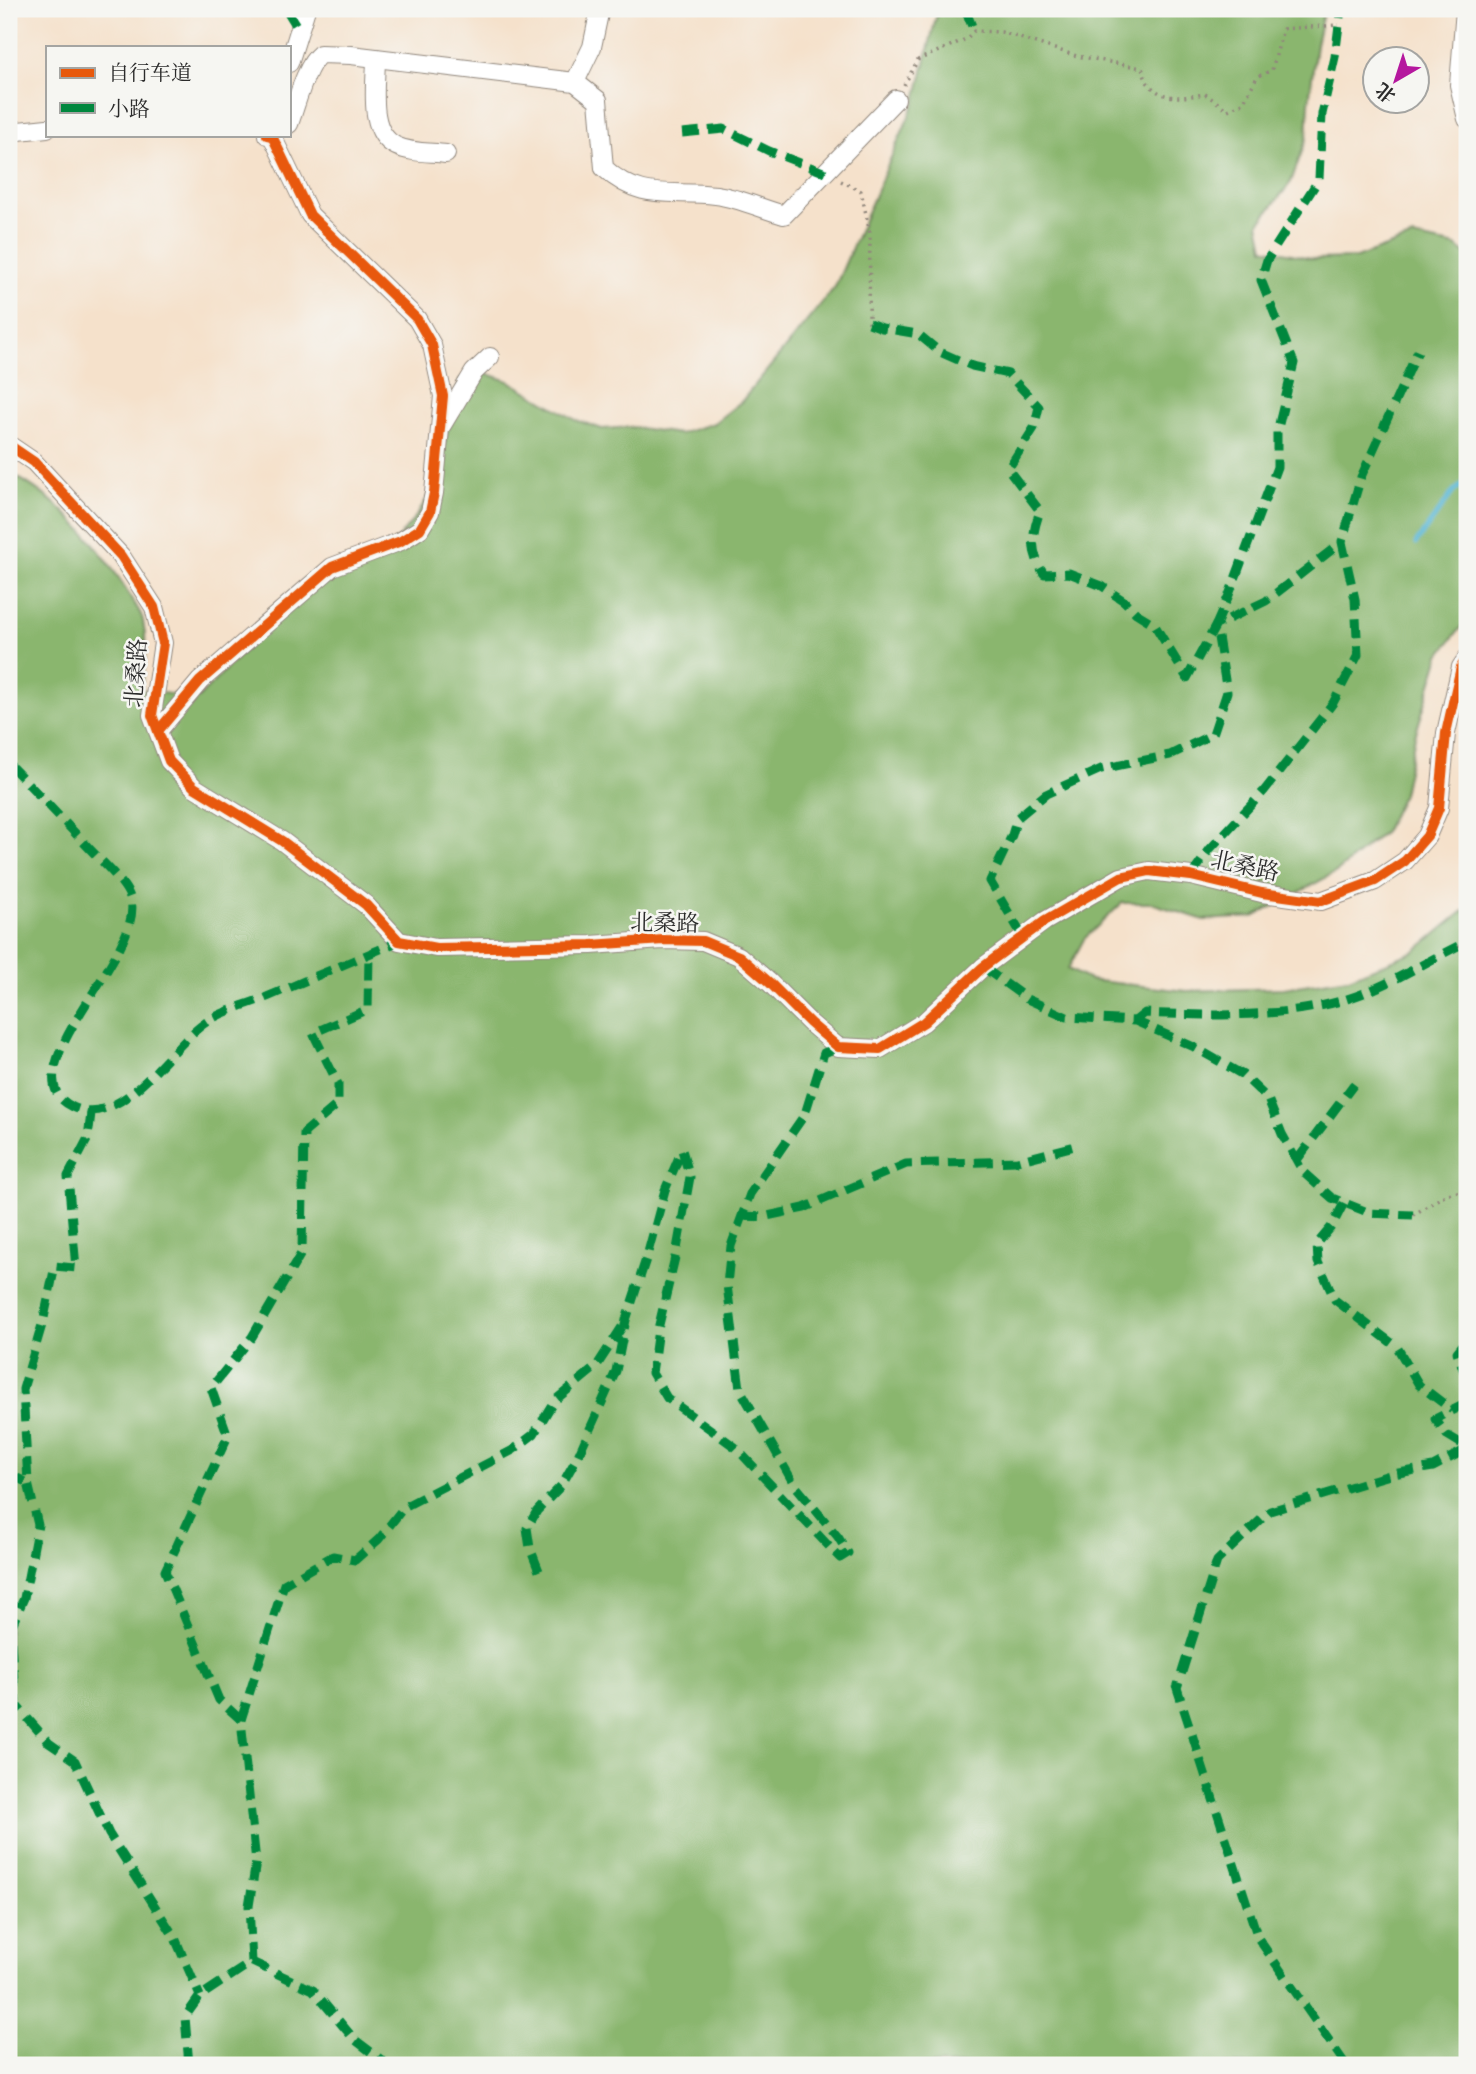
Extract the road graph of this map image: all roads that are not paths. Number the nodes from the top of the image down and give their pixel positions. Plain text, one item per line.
1 (306, 9) edge
2 (600, 9) edge
3 (1465, 9) edge
4 (376, 58) junction
5 (290, 60) edge
6 (575, 82) junction
7 (895, 99) road end
8 (1467, 119) edge
9 (290, 121) edge
10 (46, 128) edge
11 (9, 132) edge
12 (271, 136) edge
13 (446, 154) dead end
14 (490, 357) dead end
15 (440, 429) junction
16 (9, 445) edge
17 (1467, 657) edge
18 (158, 731) junction

1 - 5 street
2 - 6 street
3 - 8 street
4 - 6 street
4 - 9 street
4 - 13 street
6 - 7 street
10 - 11 street
12 - 15 street
14 - 15 street
15 - 18 street
16 - 18 street, 北桑路
17 - 18 street, 北桑路

